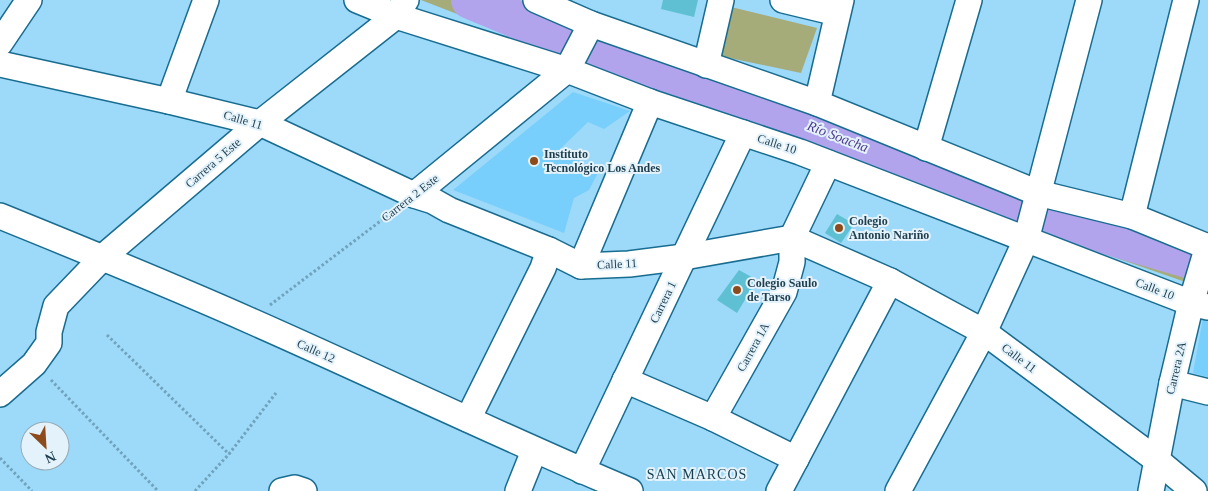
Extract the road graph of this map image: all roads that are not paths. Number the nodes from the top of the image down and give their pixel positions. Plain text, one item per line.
1 (29, 0) edge
2 (206, 0) edge
3 (357, 0) edge
4 (536, 0) edge
5 (722, 0) edge
6 (783, 0) edge
7 (969, 0) edge
8 (1089, 0) edge
9 (1186, 0) edge
10 (839, 6) edge
11 (401, 8) edge
12 (590, 26) junction
13 (0, 43) edge
14 (0, 64) edge
15 (706, 65) junction
16 (568, 68) junction
17 (169, 101) junction
18 (650, 102) junction
19 (816, 103) junction
20 (260, 123) junction
21 (743, 133) junction
22 (926, 148) junction
23 (828, 163) junction
24 (414, 195) junction
25 (1037, 195) junction
26 (0, 216) edge
27 (1132, 216) junction
28 (1027, 237) junction
29 (792, 238) junction
30 (1208, 247) edge
31 (549, 250) junction
32 (684, 256) junction
33 (102, 257) junction
34 (581, 266) junction
35 (890, 281) junction
36 (1199, 299) edge
37 (984, 332) junction
38 (625, 380) junction
39 (1172, 383) junction
40 (1208, 392) edge
41 (0, 394) edge
42 (713, 418) junction
43 (468, 419) junction
44 (534, 451) junction
45 (796, 459) junction
46 (1158, 461) junction
47 (582, 471) junction
48 (282, 491) edge
49 (304, 491) edge
50 (518, 491) edge
51 (630, 491) edge
52 (779, 491) edge
53 (898, 491) edge
54 (1150, 491) edge
55 (1194, 491) edge

1 - 13 street
2 - 17 street
3 - 11 street, Calle 10
4 - 12 street
5 - 15 street
6 - 10 street
7 - 22 street
8 - 25 street
9 - 27 street
10 - 19 street
11 - 16 street, Calle 10
11 - 20 street, Carrera 5 Este
12 - 15 street
12 - 16 street
14 - 17 street, Calle 11
15 - 19 street
16 - 18 street, Calle 10
16 - 24 street, Carrera 2 Este
17 - 20 street, Calle 11
18 - 21 street, Calle 10
18 - 34 street
19 - 22 street
20 - 24 street, Calle 11
20 - 33 street, Carrera 5 Este
21 - 23 street, Calle 10
21 - 32 street, Carrera 1
22 - 25 street
23 - 28 street, Calle 10
23 - 29 street, Carrera 1A
24 - 31 street, Calle 11
25 - 27 street
25 - 28 street
26 - 33 street, Calle 12
27 - 30 street
28 - 36 street, Calle 10
28 - 37 street
29 - 32 street, Calle 11
29 - 35 street, Calle 11
29 - 42 street, Carrera 1A
30 - 36 street, Carrera 2A
31 - 34 street, Calle 11
31 - 43 street
32 - 34 street, Calle 11
32 - 38 street, Carrera 1
33 - 41 street, Carrera 5 Este
33 - 43 street, Calle 12
35 - 37 street, Calle 11
35 - 45 street
36 - 39 street, Carrera 2A
37 - 46 street, Calle 11
37 - 53 street
38 - 42 street
38 - 47 street, Carrera 1
39 - 40 street
39 - 46 street, Carrera 2A
42 - 45 street
43 - 44 street, Calle 12
44 - 47 street, Calle 12
44 - 50 street
45 - 52 street
46 - 54 street, Carrera 2A
46 - 55 street, Calle 11
47 - 51 street, Calle 12
48 - 49 street

